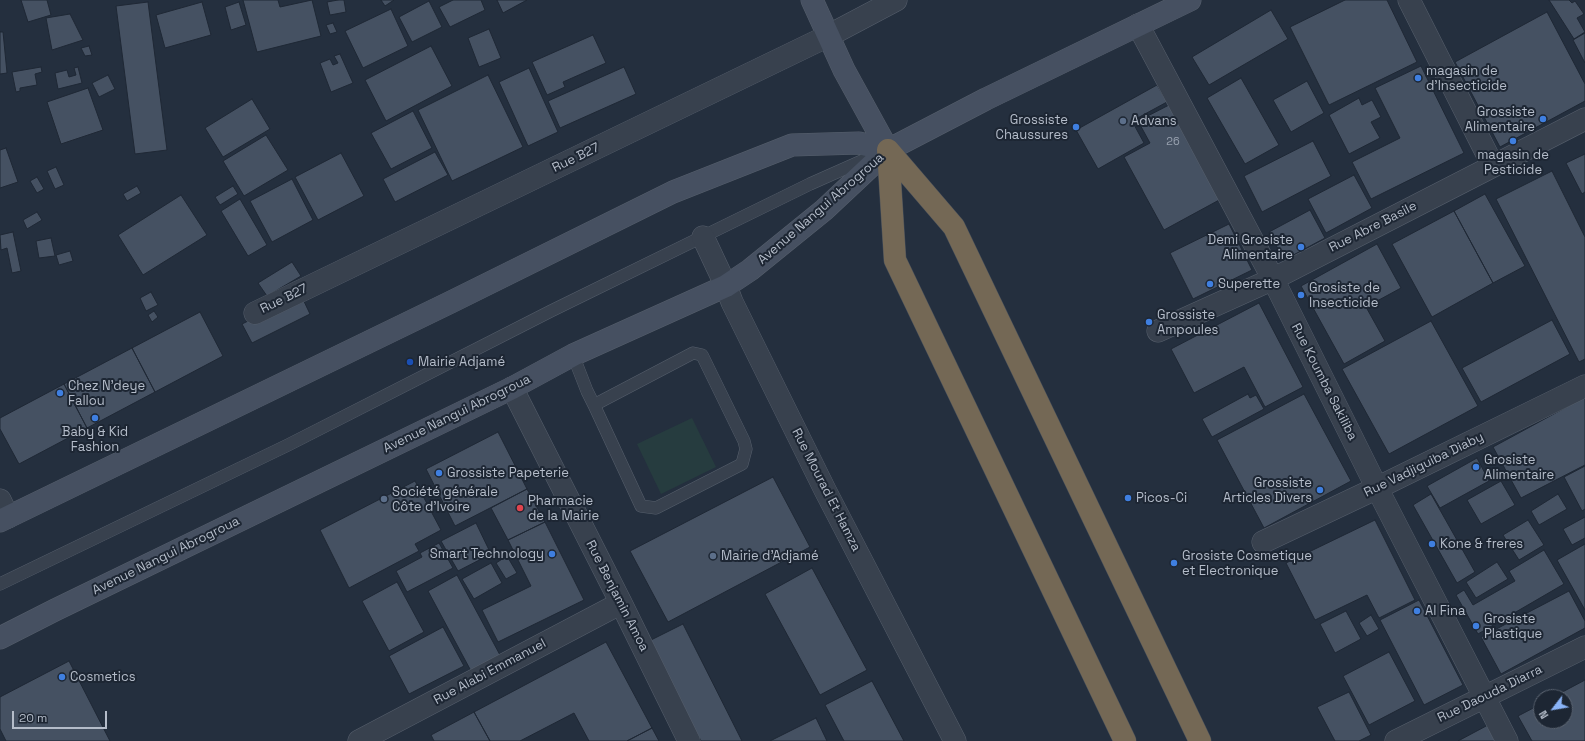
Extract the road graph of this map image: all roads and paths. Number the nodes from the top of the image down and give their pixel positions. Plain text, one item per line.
1 (812, 0) edge
2 (896, 0) edge
3 (1190, 0) edge
4 (1409, 0) edge
5 (1138, 25) junction
6 (828, 36) junction
7 (1585, 119) edge
8 (888, 150) junction
9 (1493, 166) junction
10 (703, 237) junction
11 (1273, 279) junction
12 (726, 286) junction
13 (255, 313) dead end
14 (1158, 331) dead end
15 (573, 355) junction
16 (1585, 386) edge
17 (512, 388) junction
18 (594, 405) junction
19 (1377, 488) junction
20 (3, 513) edge
21 (1263, 542) dead end
22 (0, 584) edge
23 (621, 603) junction
24 (0, 638) edge
25 (1585, 647) edge
26 (1485, 698) junction
27 (359, 741) edge
28 (689, 741) edge
29 (955, 741) edge
30 (1125, 741) edge
31 (1200, 741) edge
32 (1396, 741) edge
33 (1507, 741) edge

1 - 6 street
2 - 6 street, Rue B27
3 - 5 street, Avenue Nangui Abrogroua
4 - 9 street
5 - 8 street, Avenue Nangui Abrogroua
5 - 11 street, Rue Koumba Sakiliba
6 - 8 street
6 - 13 street, Rue B27
7 - 9 street, Rue Abre Basile
8 - 10 lane, Avenue Nangui Abrogroua
8 - 12 street, Avenue Nangui Abrogroua
8 - 20 street, Avenue Nangui Abrogroua
8 - 30 highway
8 - 31 highway
9 - 11 street, Rue Abre Basile
10 - 12 street, Rue Mourad Et Hamza
10 - 22 lane, Avenue Nangui Abrogroua
11 - 14 street, Rue Abre Basile
11 - 19 street, Rue Koumba Sakiliba
12 - 15 street, Avenue Nangui Abrogroua
12 - 29 street, Rue Mourad Et Hamza
15 - 17 street, Avenue Nangui Abrogroua
15 - 18 lane
16 - 19 street, Rue Vadjiguiba Diaby
17 - 23 street, Rue Benjamin Amoa
17 - 24 street, Avenue Nangui Abrogroua
18 - 18 lane
19 - 21 street, Rue Vadjiguiba Diaby
19 - 26 street, Rue Koumba Sakiliba
23 - 27 street, Rue Alabi Emmanuel
23 - 28 street, Rue Benjamin Amoa
25 - 26 street, Rue Daouda Diarra
26 - 32 street, Rue Daouda Diarra
26 - 33 street, Rue Koumba Sakiliba

